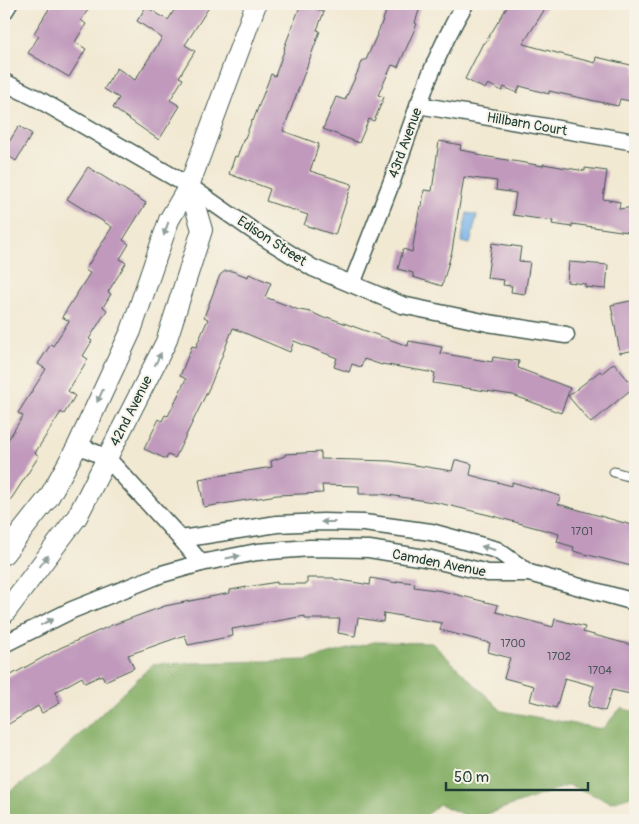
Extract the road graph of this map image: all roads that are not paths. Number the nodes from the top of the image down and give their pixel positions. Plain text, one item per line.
1 (9, 4) edge
2 (256, 4) edge
3 (465, 4) edge
4 (4, 12) edge
5 (4, 82) edge
6 (418, 105) junction
7 (635, 142) edge
8 (189, 186) junction
9 (352, 284) junction
10 (566, 335) dead end
11 (78, 445) junction
12 (107, 458) junction
13 (614, 472) dead end
14 (635, 478) edge
15 (181, 539) junction
16 (4, 554) edge
17 (201, 563) junction
18 (529, 574) junction
19 (635, 602) edge
20 (4, 614) edge
21 (4, 644) edge

1 - 4 street
2 - 8 street
3 - 6 street, 43rd Avenue
5 - 8 street, Edison Street
6 - 7 street, Hillbarn Court
6 - 9 street, 43rd Avenue
8 - 9 street, Edison Street
8 -> 11 street
12 -> 8 street, 42nd Avenue
9 - 10 street, Edison Street
11 - 12 street
11 - 16 street
12 - 15 street
20 -> 12 street, 42nd Avenue
13 - 14 lane
15 - 17 street
18 -> 15 street, Camden Avenue
17 -> 18 street, Camden Avenue
21 -> 17 street, Camden Avenue
18 - 19 street

